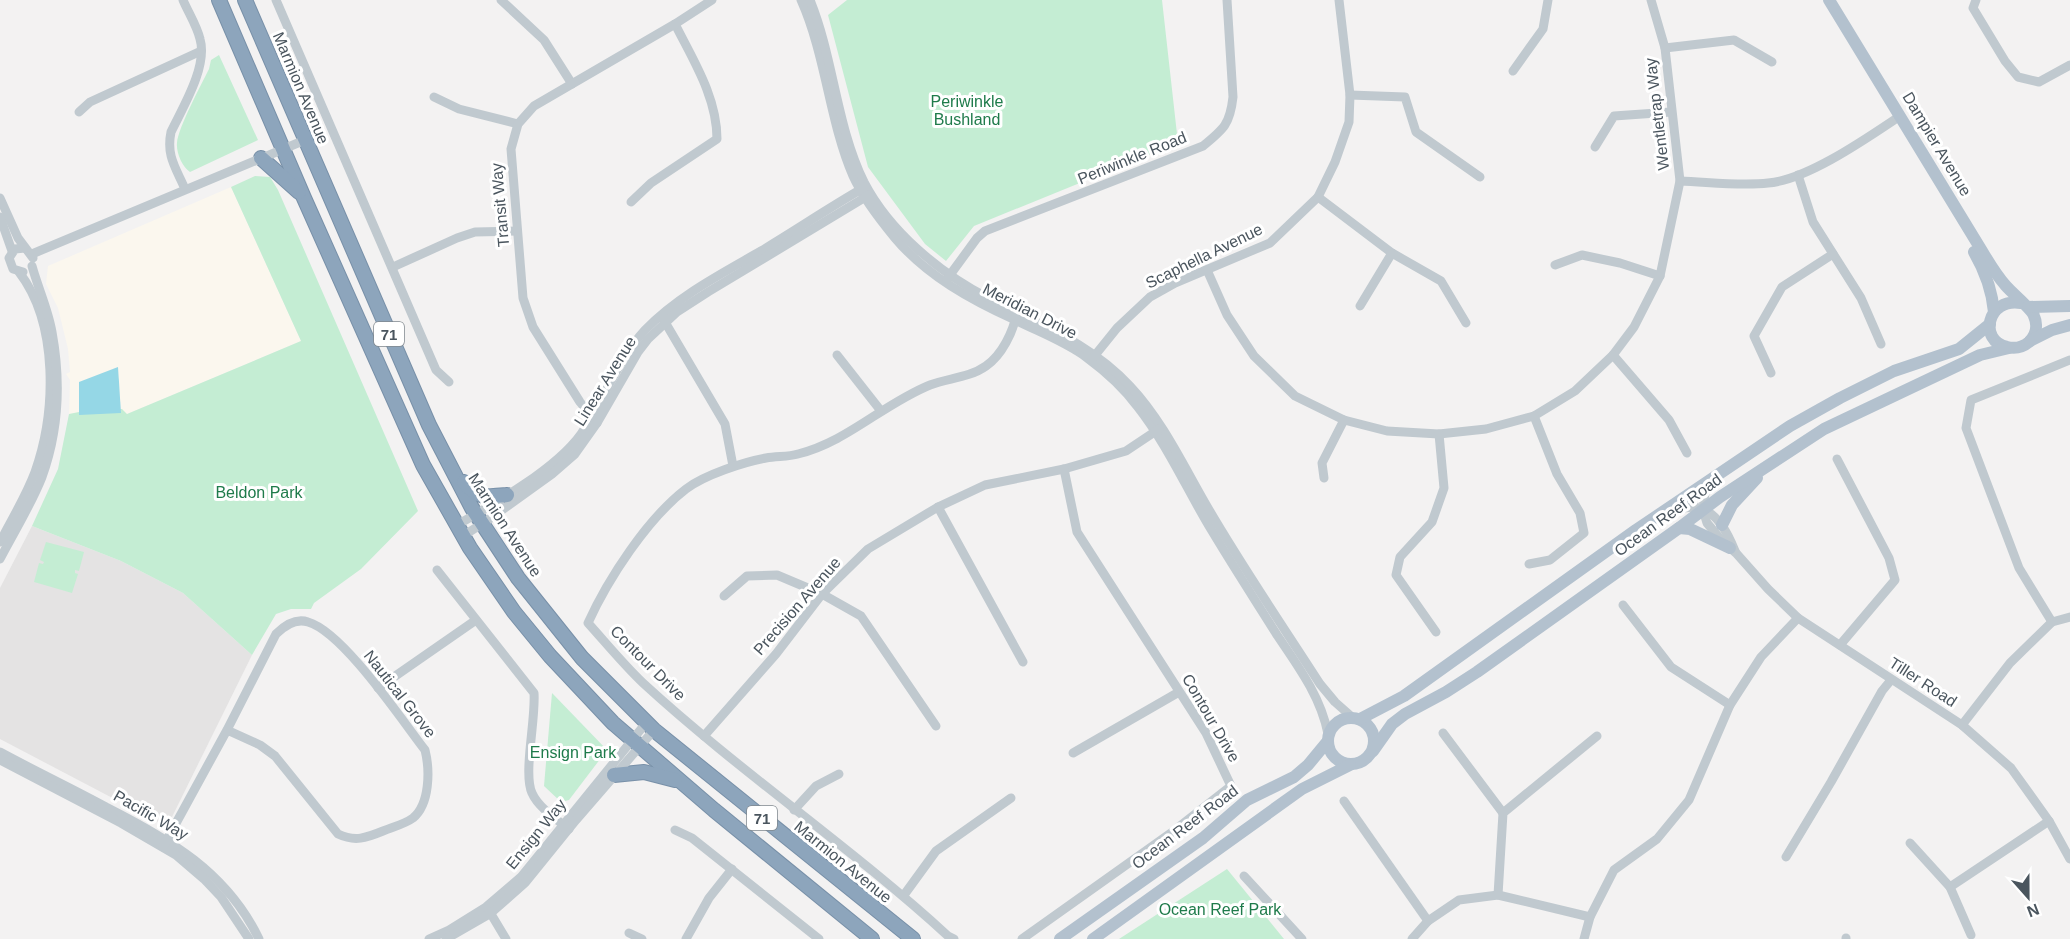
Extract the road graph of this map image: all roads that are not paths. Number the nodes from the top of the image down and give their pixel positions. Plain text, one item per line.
1 (183, 0) edge
2 (219, 0) edge
3 (245, 0) edge
4 (276, 0) edge
5 (501, 0) edge
6 (712, 0) edge
7 (801, 0) edge
8 (810, 0) edge
9 (1227, 0) edge
10 (1339, 0) edge
11 (1548, 0) edge
12 (1651, 0) edge
13 (1820, 0) edge
14 (1828, 0) edge
15 (1976, 0) edge
16 (675, 24) junction
17 (1665, 48) junction
18 (201, 51) junction
19 (1772, 62) dead end
20 (2070, 65) edge
21 (1513, 71) dead end
22 (572, 84) junction
23 (1350, 95) junction
24 (434, 98) dead end
25 (79, 112) dead end
26 (1671, 112) junction
27 (1897, 118) junction
28 (518, 124) junction
29 (305, 140) junction
30 (1595, 147) dead end
31 (283, 148) junction
32 (261, 158) junction
33 (1798, 176) junction
34 (1480, 177) dead end
35 (1680, 182) junction
36 (185, 189) junction
37 (866, 192) junction
38 (1318, 197) junction
39 (0, 198) edge
40 (304, 198) junction
41 (631, 202) dead end
42 (0, 217) edge
43 (517, 231) junction
44 (12, 251) junction
45 (29, 251) junction
46 (1392, 253) junction
47 (1833, 254) junction
48 (1555, 264) dead end
49 (32, 266) junction
50 (5, 267) edge
51 (393, 267) junction
52 (1207, 270) junction
53 (20, 272) junction
54 (1660, 276) junction
55 (947, 278) junction
56 (2024, 305) junction
57 (1360, 306) dead end
58 (2070, 306) edge
59 (1016, 317) junction
60 (1992, 318) junction
61 (663, 319) junction
62 (1466, 323) dead end
63 (2070, 325) edge
64 (2030, 341) junction
65 (1881, 344) dead end
66 (2009, 348) junction
67 (1613, 354) junction
68 (837, 355) dead end
69 (1094, 358) junction
70 (2070, 360) edge
71 (1771, 374) dead end
72 (449, 382) dead end
73 (881, 411) junction
74 (1534, 416) junction
75 (594, 420) junction
76 (1344, 420) junction
77 (429, 425) junction
78 (1158, 430) junction
79 (1439, 434) junction
80 (1688, 453) dead end
81 (1837, 459) dead end
82 (1770, 464) junction
83 (733, 466) junction
84 (1064, 469) junction
85 (1324, 478) dead end
86 (1709, 481) junction
87 (507, 495) junction
88 (938, 507) junction
89 (1704, 510) junction
90 (1662, 512) junction
91 (479, 519) junction
92 (1722, 525) junction
93 (1679, 528) junction
94 (460, 530) junction
95 (0, 542) edge
96 (1733, 550) junction
97 (0, 559) edge
98 (1529, 564) dead end
99 (437, 570) dead end
100 (822, 594) junction
101 (724, 596) dead end
102 (1623, 605) dead end
103 (2070, 617) edge
104 (1798, 618) junction
105 (476, 620) junction
106 (2052, 622) junction
107 (1436, 632) dead end
108 (1840, 645) junction
109 (1023, 662) dead end
110 (1891, 680) junction
111 (378, 688) junction
112 (1179, 692) junction
113 (1730, 705) junction
114 (1356, 718) junction
115 (1962, 725) junction
116 (936, 726) dead end
117 (650, 727) junction
118 (227, 730) junction
119 (1443, 733) dead end
120 (704, 736) junction
121 (1597, 736) dead end
122 (1328, 738) junction
123 (635, 742) junction
124 (1372, 751) junction
125 (0, 752) edge
126 (1073, 753) dead end
127 (0, 760) edge
128 (1350, 765) junction
129 (839, 774) dead end
130 (614, 775) junction
131 (680, 781) junction
132 (1011, 798) dead end
133 (1344, 801) dead end
134 (794, 810) junction
135 (1503, 813) junction
136 (2049, 822) junction
137 (566, 827) junction
138 (675, 830) dead end
139 (1910, 843) dead end
140 (165, 844) junction
141 (1786, 857) dead end
142 (2070, 859) edge
143 (732, 869) junction
144 (1244, 876) dead end
145 (1950, 887) junction
146 (903, 895) junction
147 (1498, 895) junction
148 (870, 905) junction
149 (488, 910) junction
150 (1590, 917) junction
151 (1428, 921) junction
152 (629, 933) dead end
153 (1971, 935) dead end
154 (249, 939) edge
155 (259, 939) edge
156 (429, 939) edge
157 (446, 939) edge
158 (506, 939) edge
159 (642, 939) edge
160 (686, 939) edge
161 (819, 939) edge
162 (872, 939) edge
163 (912, 939) edge
164 (924, 939) edge
165 (954, 939) edge
166 (1022, 939) edge
167 (1060, 939) edge
168 (1093, 939) edge
169 (1302, 939) edge
170 (1412, 939) edge
171 (1584, 939) edge

1 - 18 street
2 - 31 highway, 71
3 - 29 highway, Marmion Avenue / 71
4 - 51 street
5 - 22 street
6 - 16 street
7 - 37 street, Meridian Drive
8 - 37 street, Meridian Drive
9 - 55 street, Periwinkle Road
10 - 23 street, Scaphella Avenue
11 - 21 street
12 - 17 street, Wentletrap Way
13 - 27 main road, Dampier Avenue
14 - 27 main road, Dampier Avenue
15 - 20 street
16 - 22 street
16 - 41 street
17 - 19 street
17 - 26 street, Wentletrap Way
18 - 25 street
18 - 36 street
22 - 28 street
23 - 34 street
23 - 38 street, Scaphella Avenue
24 - 28 street
26 - 30 street
26 - 35 street, Wentletrap Way
27 - 33 street
27 - 56 main road, Dampier Avenue
27 - 60 main road, Dampier Avenue
28 - 43 street, Transit Way
29 - 31 street
29 - 77 highway, Marmion Avenue / 71
31 - 32 street
31 - 40 highway, 71
32 - 36 street
32 - 40 highway
33 - 35 street
33 - 47 street
35 - 54 street, Wentletrap Way
36 - 45 street
37 - 55 street, Meridian Drive
37 - 61 street, Linear Avenue
38 - 46 street
38 - 52 street, Scaphella Avenue
39 - 45 street
40 - 94 highway, 71
42 - 44 street
43 - 51 street
43 - 75 street, Transit Way
44 - 45 street
44 - 50 street
45 - 49 street
46 - 57 street
46 - 62 street
47 - 65 street
47 - 71 street
48 - 54 street
49 - 53 street
49 - 97 street
50 - 53 street
51 - 72 street
52 - 69 street, Scaphella Avenue
52 - 76 street, Wentletrap Way
53 - 95 street
54 - 67 street, Wentletrap Way
55 - 59 street, Meridian Drive
56 - 58 main road
56 - 60 main road
56 - 64 main road
59 - 69 street, Meridian Drive
59 - 73 street, Contour Drive
60 - 66 main road
60 - 86 main road, Ocean Reef Road
61 - 75 street, Linear Avenue
61 - 83 street
63 - 64 main road
64 - 66 main road
66 - 82 main road, Ocean Reef Road
67 - 74 street, Wentletrap Way
67 - 80 street
68 - 73 street
69 - 78 street, Meridian Drive
70 - 106 street
73 - 83 street, Contour Drive
74 - 79 street, Wentletrap Way
74 - 98 street
75 - 87 street, Linear Avenue
75 - 91 street, Linear Avenue
76 - 79 street, Wentletrap Way
76 - 85 street
77 - 87 highway
77 - 91 highway, Marmion Avenue / 71
78 - 84 street, Precision Avenue
78 - 114 street, Meridian Drive
78 - 122 street, Meridian Drive
79 - 107 street
81 - 108 street
82 - 89 main road, Ocean Reef Road
82 - 92 main road
83 - 120 street, Contour Drive
84 - 88 street, Precision Avenue
84 - 112 street, Contour Drive
86 - 89 street
86 - 90 main road, Ocean Reef Road
87 - 91 street, Linear Avenue
88 - 100 street, Precision Avenue
88 - 109 street
89 - 90 street
89 - 92 street, Tiller Road
89 - 93 main road, Ocean Reef Road
89 - 96 street, Tiller Road
90 - 114 main road, Ocean Reef Road
91 - 94 street, Linear Avenue
91 - 117 highway, Marmion Avenue / 71
92 - 96 street, Tiller Road
93 - 96 main road
93 - 124 main road, Ocean Reef Road
94 - 123 highway, 71
96 - 104 street, Tiller Road
99 - 105 street
100 - 101 street
100 - 116 street
100 - 120 street, Precision Avenue
102 - 113 street
103 - 106 street
104 - 108 street, Tiller Road
104 - 113 street
105 - 111 street
105 - 137 street
106 - 115 street
108 - 110 street, Tiller Road
110 - 115 street, Tiller Road
110 - 141 street
111 - 118 street, Nautical Grove
111 - 118 street, Nautical Grove
112 - 126 street
112 - 166 street, Contour Drive
113 - 150 street
114 - 122 main road
114 - 124 main road
115 - 136 street, Tiller Road
117 - 123 street, Ensign Way
117 - 148 highway, Marmion Avenue / 71
118 - 140 street, Nautical Grove
119 - 135 street
120 - 134 street, Contour Drive
121 - 135 street
122 - 128 main road
122 - 167 main road, Ocean Reef Road
123 - 130 street, Ensign Way
123 - 131 highway, 71
123 - 137 street, Ensign Way
124 - 128 main road
125 - 140 street, Pacific Way
127 - 140 street, Pacific Way
128 - 168 main road
129 - 134 street
130 - 131 highway
130 - 137 street, Ensign Way
131 - 162 highway, 71
132 - 146 street
133 - 151 street
134 - 146 street, Contour Drive
135 - 147 street
136 - 142 street, Tiller Road
136 - 145 street
137 - 149 street, Ensign Way
138 - 143 street
139 - 145 street
140 - 154 street, Pacific Way
140 - 155 street, Pacific Way
143 - 160 street
143 - 161 street
144 - 169 street
145 - 153 street
146 - 165 street, Contour Drive
147 - 150 street
147 - 151 street
148 - 163 highway, Marmion Avenue / 71
148 - 164 highway
149 - 156 street, Ensign Way
149 - 157 street, Ensign Way
149 - 158 street
150 - 171 street
151 - 170 street
152 - 159 street

